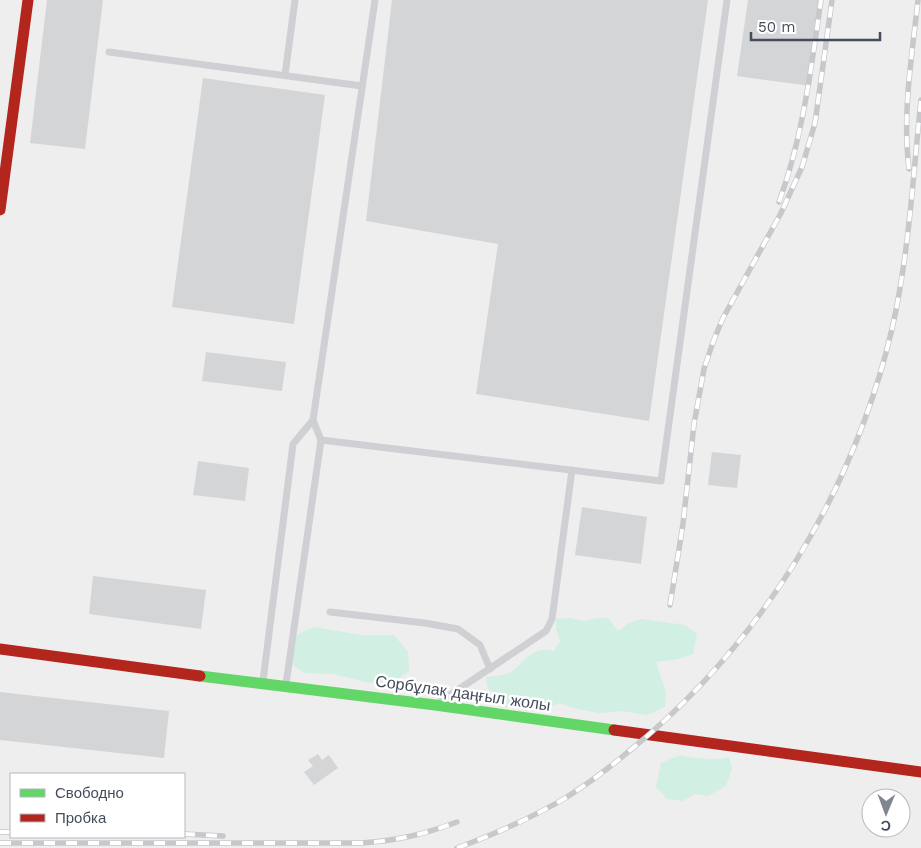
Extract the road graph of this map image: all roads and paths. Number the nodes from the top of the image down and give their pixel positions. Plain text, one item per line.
1 (28, 0) edge
2 (295, 0) edge
3 (375, 0) edge
4 (727, 0) edge
5 (109, 52) dead end
6 (285, 75) junction
7 (362, 86) junction
8 (0, 210) edge
9 (313, 420) junction
10 (321, 440) junction
11 (572, 470) junction
12 (330, 612) dead end
13 (0, 649) edge
14 (490, 669) junction
15 (262, 684) junction
16 (286, 687) junction
17 (435, 705) junction
18 (921, 772) edge

1 - 8 main road
2 - 6 lane
3 - 7 lane
4 - 11 lane
5 - 6 lane
6 - 7 lane
7 - 9 lane
9 - 10 lane
9 - 15 lane
10 - 11 lane
10 - 16 lane
11 - 14 lane
12 - 14 lane
13 - 15 main road, Сорбұлақ даңғыл жолы
14 - 17 lane
15 - 16 main road, Сорбұлақ даңғыл жолы
16 - 17 main road, Сорбұлақ даңғыл жолы
17 - 18 main road, Сорбұлақ даңғыл жолы

